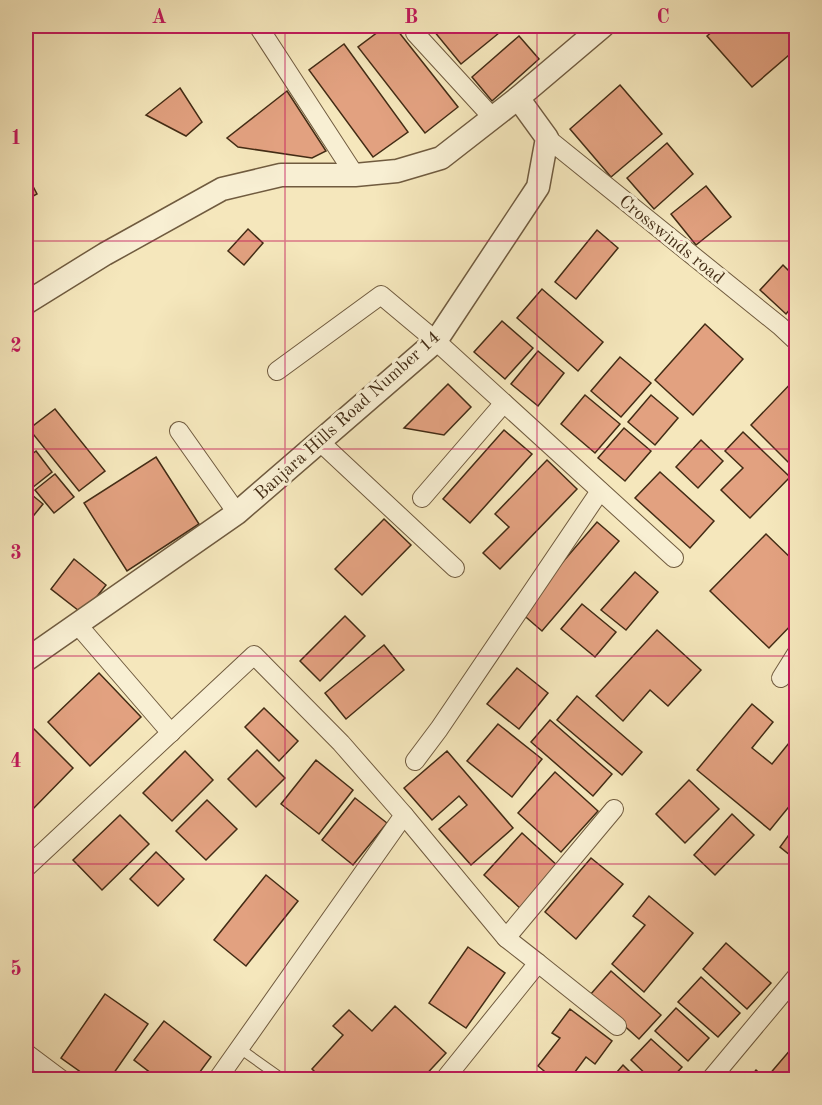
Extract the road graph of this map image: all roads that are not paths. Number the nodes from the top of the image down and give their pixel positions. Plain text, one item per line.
1 (258, 26) edge
2 (603, 26) edge
3 (415, 33) dead end
4 (518, 98) junction
5 (492, 117) junction
6 (548, 138) junction
7 (355, 175) junction
8 (26, 303) edge
9 (436, 341) junction
10 (796, 341) edge
11 (278, 371) dead end
12 (504, 403) junction
13 (179, 431) dead end
14 (319, 441) junction
15 (600, 491) junction
16 (422, 498) dead end
17 (237, 513) junction
18 (674, 558) dead end
19 (455, 568) dead end
20 (77, 624) junction
21 (796, 654) edge
22 (26, 660) edge
23 (781, 678) dead end
24 (171, 733) junction
25 (415, 761) dead end
26 (614, 809) dead end
27 (404, 816) junction
28 (26, 868) edge
29 (506, 938) junction
30 (538, 963) junction
31 (796, 977) edge
32 (617, 1026) dead end
33 (239, 1048) junction
34 (26, 1053) edge
35 (62, 1080) edge
36 (217, 1080) edge
37 (284, 1080) edge
38 (444, 1080) edge
39 (710, 1080) edge

1 - 7 street
2 - 4 street
3 - 5 street
4 - 5 street
4 - 6 street
5 - 7 street
6 - 9 street, Banjara Hills Road Number 14
6 - 10 street, Crosswinds road
7 - 8 street
9 - 11 street
9 - 12 street
9 - 14 street, Banjara Hills Road Number 14
12 - 15 street
12 - 16 street
13 - 17 street
14 - 17 street, Banjara Hills Road Number 14
14 - 19 street
15 - 18 street
15 - 25 street
17 - 20 street, Banjara Hills Road Number 14
20 - 22 street, Banjara Hills Road Number 14
20 - 24 street
21 - 23 street
24 - 27 street
24 - 28 street
26 - 29 street
27 - 29 street
27 - 33 street
29 - 30 street
30 - 32 street
30 - 38 street
31 - 39 street
33 - 36 street
33 - 37 lane
34 - 35 street

